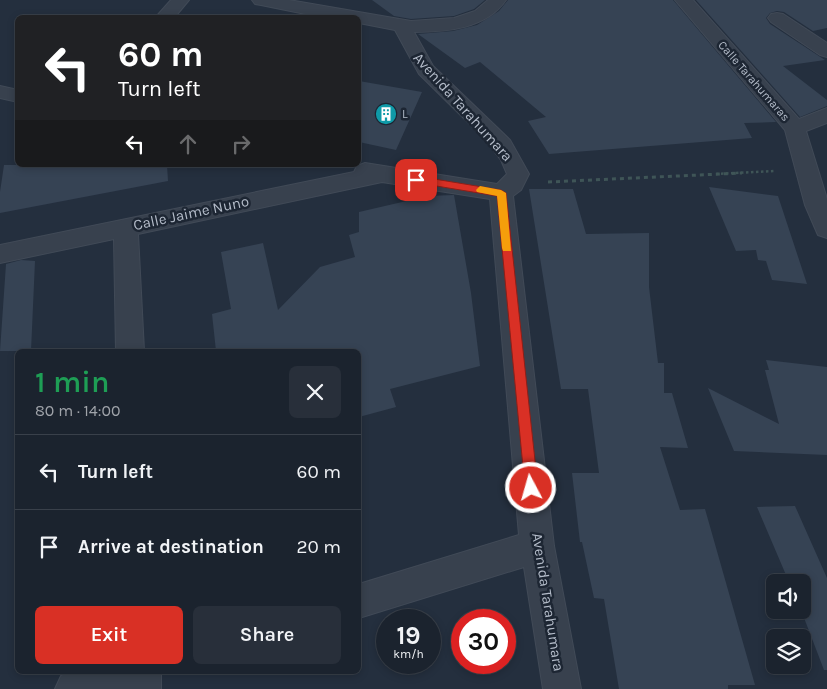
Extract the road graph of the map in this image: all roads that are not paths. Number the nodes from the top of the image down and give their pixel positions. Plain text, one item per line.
1 (180, 0) edge
2 (261, 0) edge
3 (497, 0) edge
4 (684, 0) edge
5 (167, 15) edge
6 (341, 15) edge
7 (777, 18) dead end
8 (361, 19) edge
9 (402, 26) junction
10 (827, 50) edge
11 (0, 92) edge
12 (15, 95) edge
13 (827, 115) edge
14 (795, 128) junction
15 (348, 167) edge
16 (817, 170) edge
17 (381, 174) junction
18 (507, 189) junction
19 (126, 227) junction
20 (827, 229) edge
21 (0, 254) edge
22 (130, 349) edge
23 (537, 546) junction
24 (361, 600) edge
25 (120, 674) edge
26 (142, 674) edge
27 (74, 689) edge
28 (142, 689) edge
29 (562, 689) edge

1 - 5 street
2 - 6 street
3 - 9 street
4 - 14 street, Calle Tarahumaras
7 - 10 street
8 - 9 street
9 - 18 street, Avenida Tarahumara
11 - 12 street
13 - 14 street
14 - 16 street, Calle Tarahumaras
15 - 17 street
16 - 20 street, Calle Tarahumaras
17 - 18 street
17 - 19 street, Calle Jaime Nuno
18 - 23 street, Avenida Tarahumara
19 - 21 street, Calle Jaime Nuno
19 - 22 street
23 - 24 street
23 - 29 street, Avenida Tarahumara
25 - 27 street
26 - 28 street

